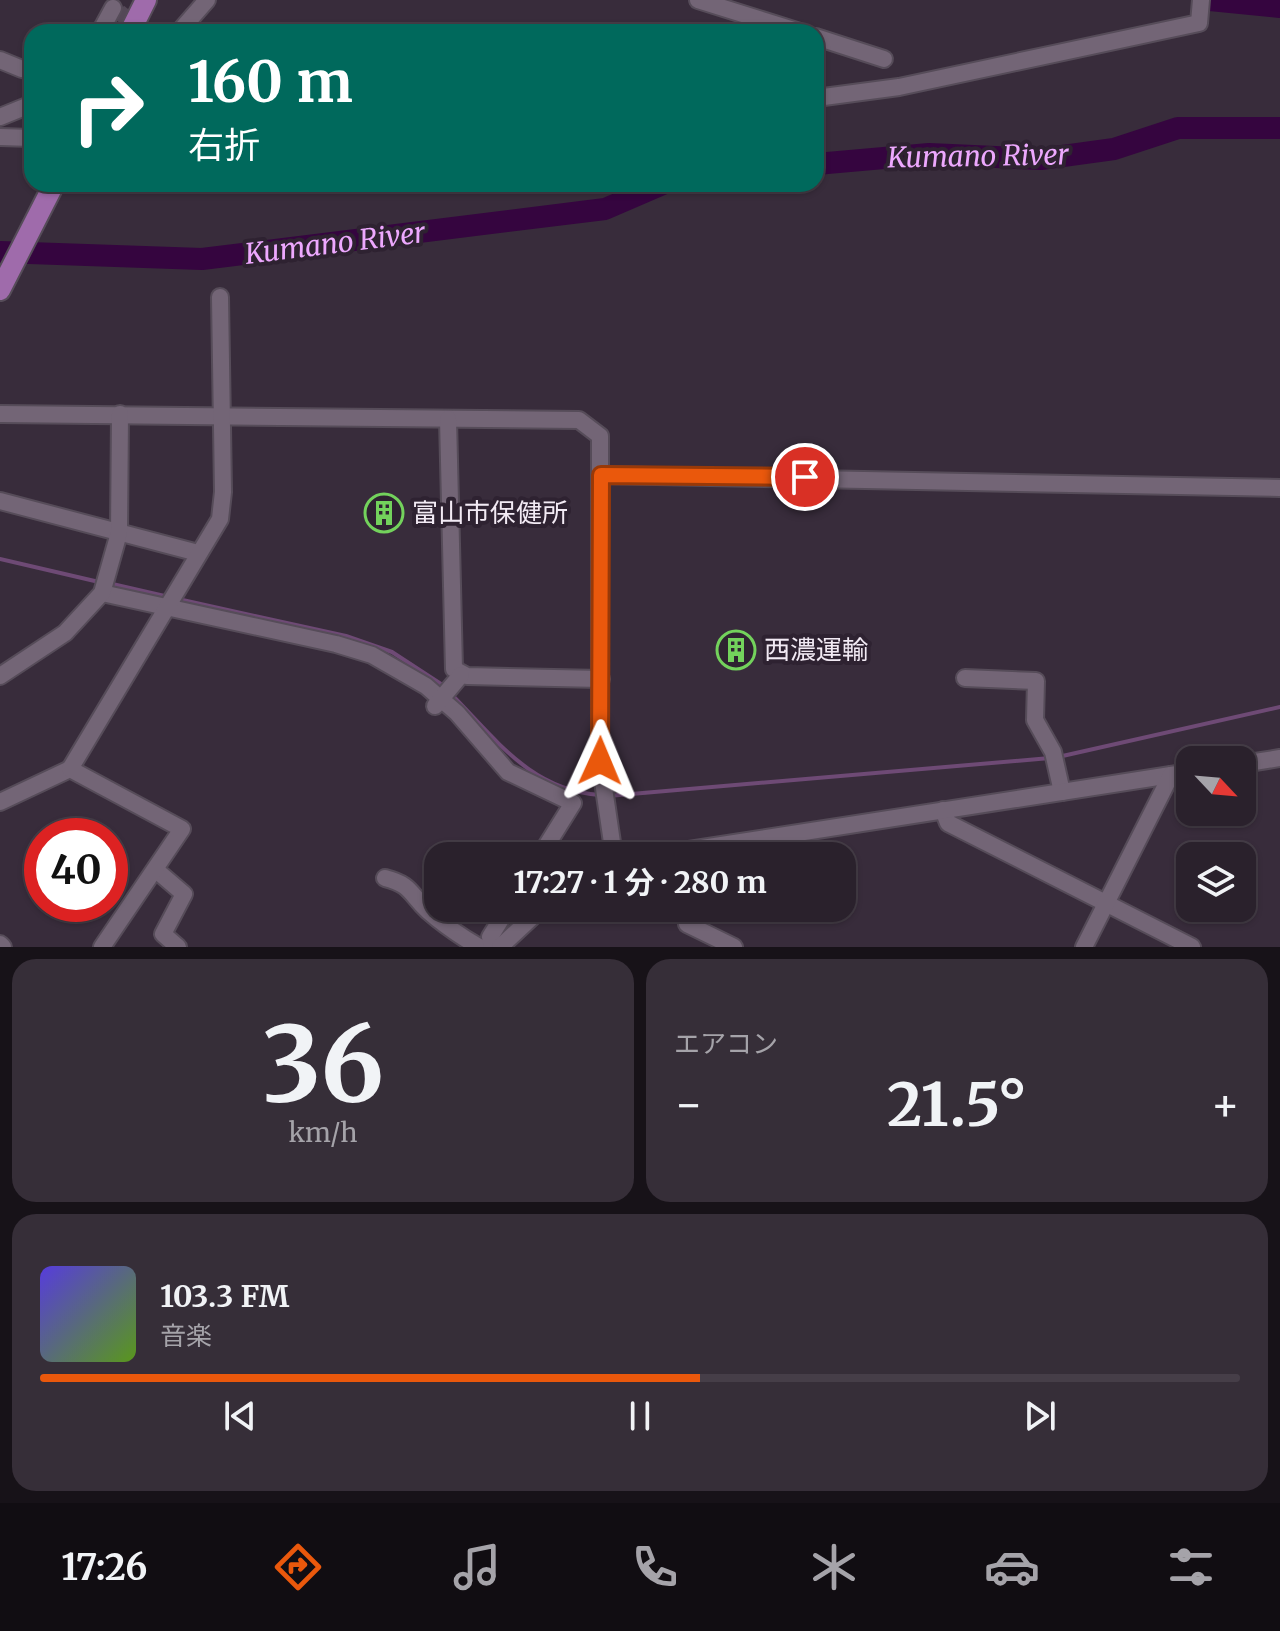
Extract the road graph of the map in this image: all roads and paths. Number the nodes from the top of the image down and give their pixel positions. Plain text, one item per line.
1 (146, 0) edge
2 (207, 0) edge
3 (698, 0) edge
4 (1201, 0) edge
5 (134, 24) edge
6 (186, 24) edge
7 (774, 24) edge
8 (824, 40) edge
9 (884, 59) dead end
10 (0, 60) edge
11 (22, 69) dead end
12 (824, 97) edge
13 (24, 107) edge
14 (0, 117) edge
15 (0, 137) edge
16 (24, 138) edge
17 (50, 192) edge
18 (0, 290) edge
19 (220, 297) dead end
20 (0, 414) edge
21 (120, 414) junction
22 (223, 414) junction
23 (448, 419) junction
24 (601, 475) junction
25 (1280, 488) edge
26 (0, 501) edge
27 (119, 533) junction
28 (198, 553) junction
29 (102, 593) junction
30 (166, 607) junction
31 (461, 675) junction
32 (0, 676) edge
33 (965, 678) dead end
34 (601, 679) junction
35 (438, 703) junction
36 (1280, 758) edge
37 (1256, 762) edge
38 (70, 769) junction
39 (1176, 774) edge
40 (1171, 775) junction
41 (1062, 792) junction
42 (0, 802) edge
43 (943, 810) junction
44 (549, 842) edge
45 (612, 842) edge
46 (739, 842) edge
47 (156, 870) junction
48 (385, 878) dead end
49 (1106, 903) junction
50 (499, 922) edge
51 (527, 922) edge
52 (687, 924) dead end
53 (102, 947) edge
54 (178, 947) edge
55 (479, 947) edge
56 (492, 947) edge
57 (500, 947) edge
58 (734, 947) edge
59 (1084, 947) edge
60 (1192, 947) edge

1 - 5 main road
2 - 6 street
3 - 7 street
4 - 12 street
8 - 9 street
10 - 11 street
13 - 14 street
15 - 16 street
17 - 18 main road
19 - 22 street
20 - 21 street
21 - 22 street
21 - 27 street
22 - 23 street
22 - 28 street
23 - 24 street
23 - 31 street
24 - 25 street
24 - 34 street
26 - 27 street
27 - 28 street
27 - 29 street
28 - 30 street
29 - 30 street
29 - 32 street
30 - 35 street
30 - 38 street
31 - 34 street
31 - 35 street
33 - 41 street
34 - 45 street
35 - 44 street
36 - 37 street
38 - 42 street
38 - 47 street
39 - 40 street
40 - 41 street
40 - 49 street
41 - 43 street
43 - 46 street
43 - 49 street
47 - 53 street
47 - 54 street
48 - 55 street
49 - 59 street
49 - 60 street
50 - 56 street
51 - 57 street
52 - 58 street

